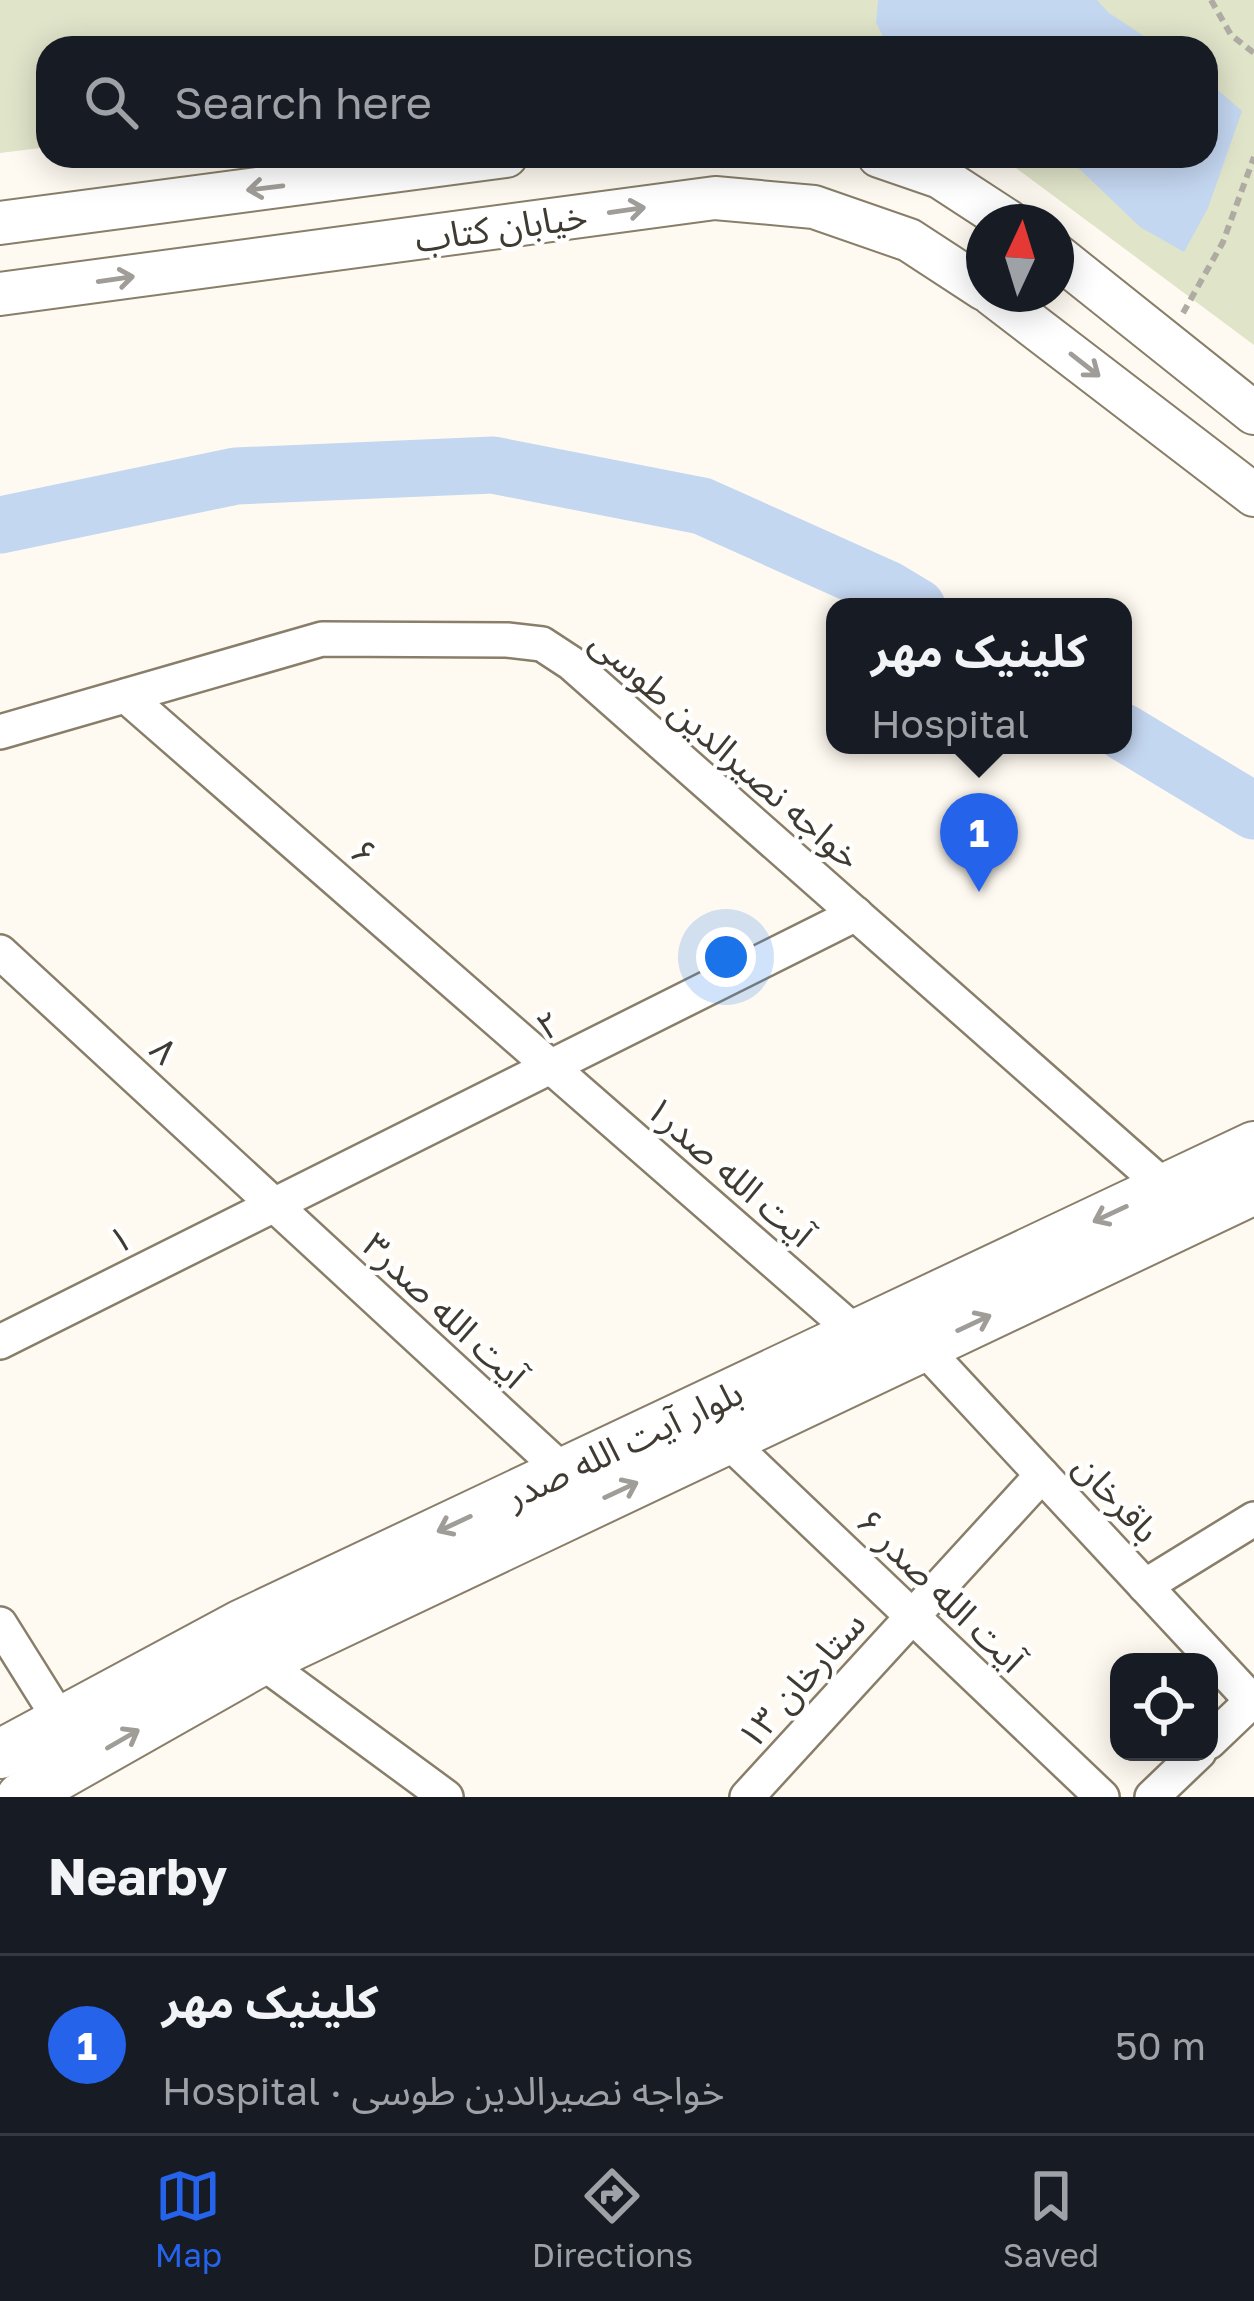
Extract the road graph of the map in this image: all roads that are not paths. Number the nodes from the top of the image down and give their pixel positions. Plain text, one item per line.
1 (415, 168) edge
2 (914, 168) edge
3 (981, 204) edge
4 (0, 223) edge
5 (1074, 269) edge
6 (966, 277) edge
7 (0, 294) edge
8 (1015, 312) edge
9 (1254, 412) edge
10 (1254, 495) edge
11 (126, 696) junction
12 (0, 732) edge
13 (856, 914) junction
14 (6, 965) edge
15 (551, 1066) junction
16 (1254, 1145) edge
17 (1166, 1188) junction
18 (274, 1205) junction
19 (1246, 1206) edge
20 (857, 1334) junction
21 (0, 1342) edge
22 (923, 1347) junction
23 (727, 1440) junction
24 (564, 1472) junction
25 (1042, 1474) junction
26 (1254, 1519) edge
27 (1145, 1586) junction
28 (912, 1616) junction
29 (0, 1624) edge
30 (261, 1661) junction
31 (1253, 1702) edge
32 (62, 1723) junction
33 (1218, 1734) edge
34 (0, 1754) edge
35 (1190, 1761) edge
36 (21, 1797) edge
37 (446, 1797) edge
38 (748, 1797) edge
39 (1102, 1797) edge
40 (1152, 1797) edge

1 -> 4 street, خیابان کتاب
2 - 3 street
5 - 9 street
7 -> 6 street, خیابان کتاب
8 -> 10 street
11 - 12 street, خواجه نصیرالدین طوسی
11 - 13 street, خواجه نصیرالدین طوسی
11 - 15 street, ۶
13 - 15 street, ۲
13 - 17 street, خواجه نصیرالدین طوسی
14 - 18 street, ۸
15 - 18 street, ۲
15 - 20 street, ۱آیت الله صدر
16 - 17 main road, بلوار آیت الله صدر
17 -> 20 main road, بلوار آیت الله صدر
18 - 21 street, ۱‍
18 - 24 street, ۳آیت الله صدر
22 -> 19 main road, بلوار آیت الله صدر
20 - 24 main road, بلوار آیت الله صدر
22 - 23 main road, بلوار آیت الله صدر
22 - 25 street, باقرخان
23 - 28 street, آیت الله صدر ۶
30 -> 23 main road, بلوار آیت الله صدر
24 -> 32 main road, بلوار آیت الله صدر
25 - 27 street, باقرخان
25 - 28 street, ستارخان ۱۳
26 - 27 street
27 - 31 street, باقرخان
28 - 38 street, ستارخان ۱۳
28 - 39 street, آیت الله صدر ۶
29 - 32 street
36 -> 30 main road, بلوار آیت الله صدر
30 - 37 street
31 - 33 street
32 - 34 main road, بلوار آیت الله صدر
35 - 40 street

